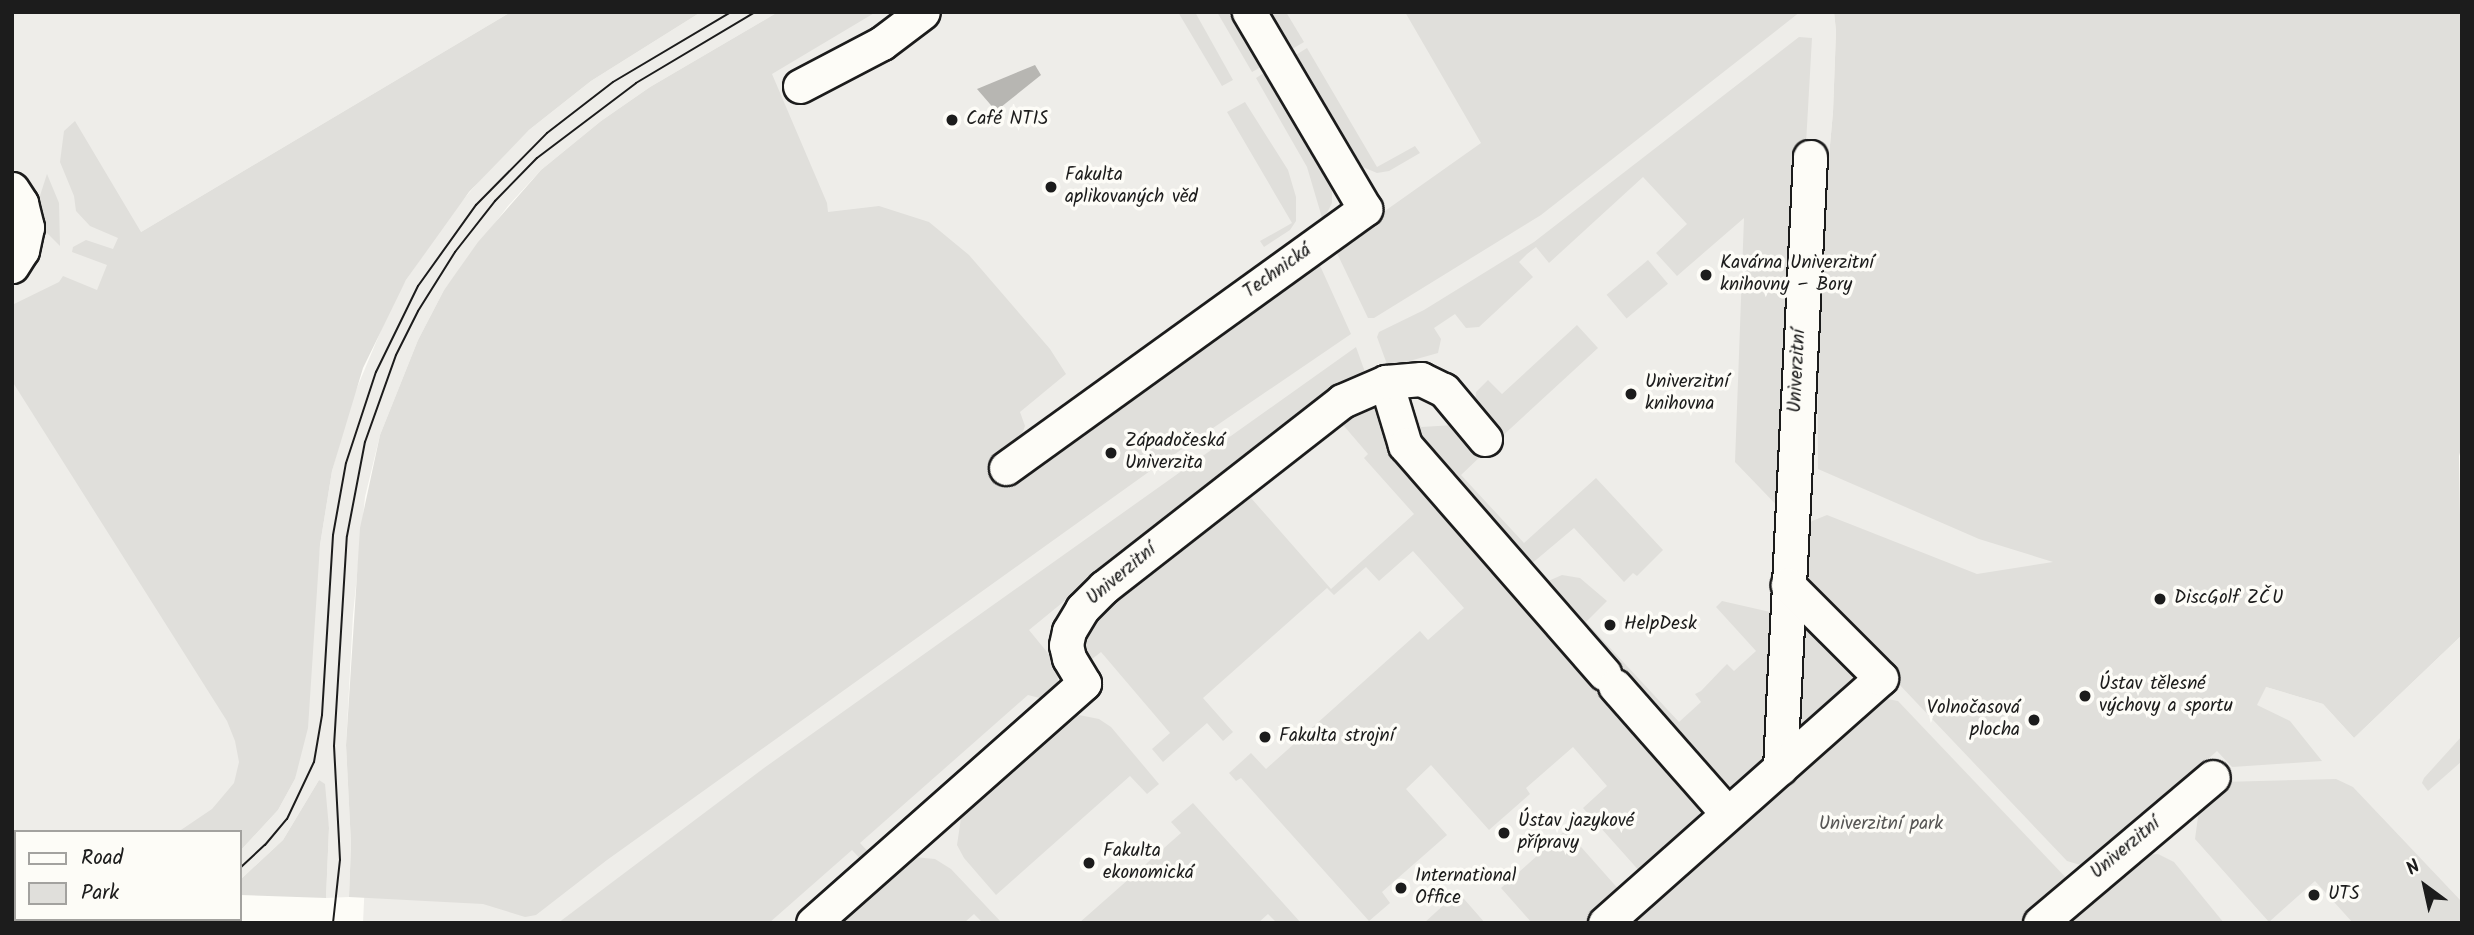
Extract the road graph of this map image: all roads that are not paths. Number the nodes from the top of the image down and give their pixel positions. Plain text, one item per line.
1 (923, 12) edge
2 (1249, 12) edge
3 (800, 86) dead end
4 (1810, 157) dead end
5 (12, 189) edge
6 (12, 266) edge
7 (1386, 382) junction
8 (1485, 439) dead end
9 (1006, 468) dead end
10 (1788, 586) junction
11 (1780, 768) junction
12 (2213, 777) dead end
13 (1727, 813) junction
14 (813, 923) edge
15 (1605, 923) edge
16 (2040, 923) edge

1 - 3 street
2 - 9 street, Technická
4 - 10 street, Univerzitní
5 - 6 street
7 - 8 street, Univerzitní
7 - 13 street
7 - 14 street, Univerzitní
10 - 11 street, Univerzitní
10 - 11 street
11 - 13 street
12 - 16 street, Univerzitní
13 - 15 street

